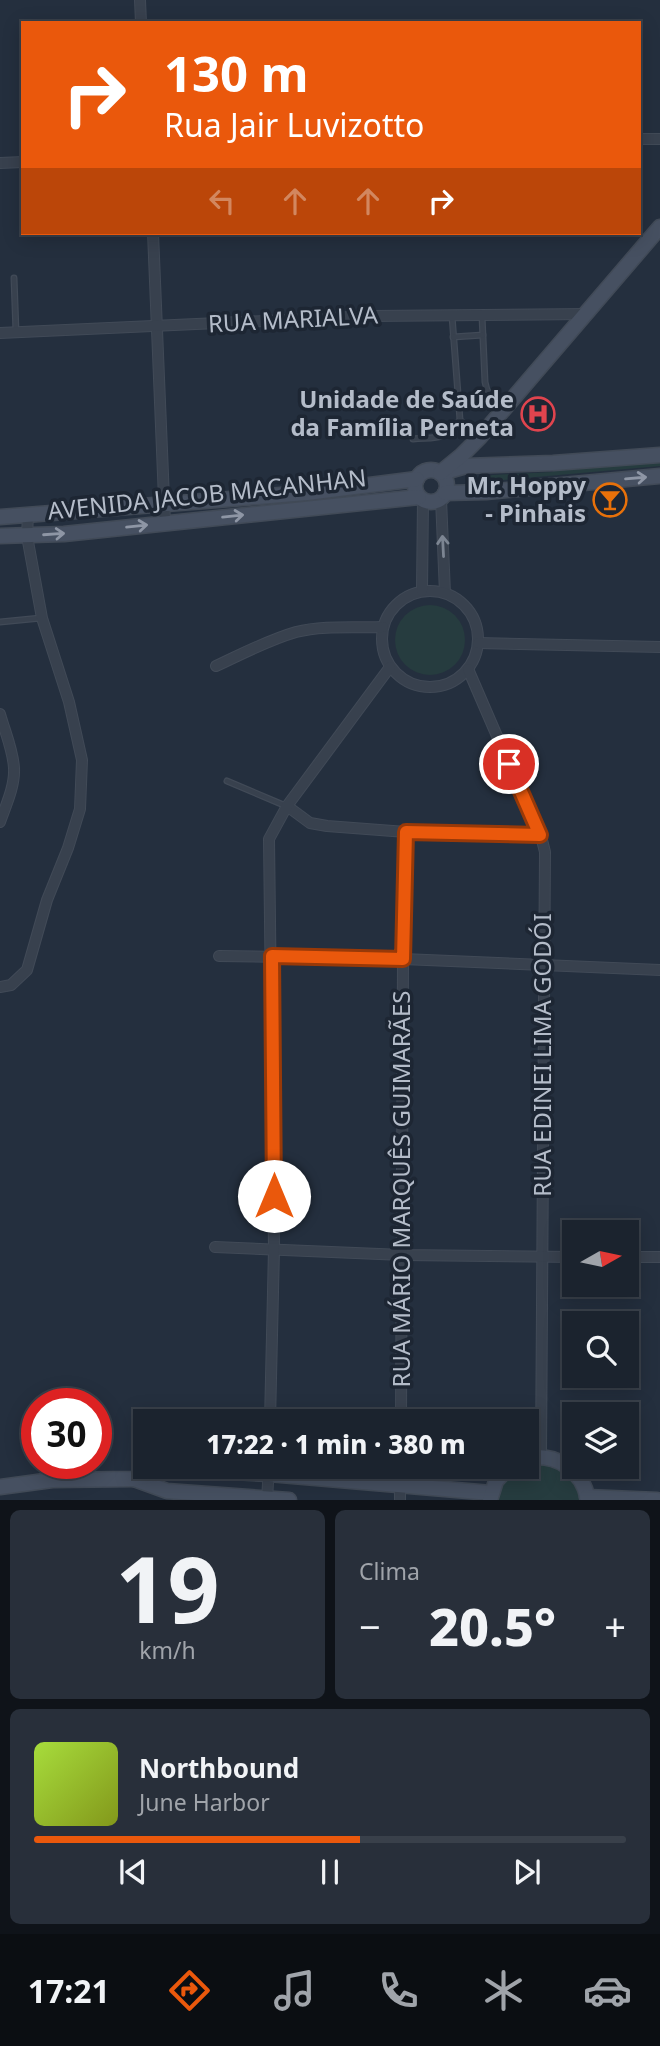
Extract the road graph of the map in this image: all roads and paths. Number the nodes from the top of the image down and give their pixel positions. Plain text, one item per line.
1 (140, 0) edge
2 (141, 21) edge
3 (641, 139) edge
4 (660, 139) edge
5 (21, 162) edge
6 (0, 163) edge
7 (660, 228) edge
8 (153, 235) edge
9 (13, 278) dead end
10 (587, 314) junction
11 (482, 315) junction
12 (452, 316) junction
13 (157, 327) junction
14 (16, 332) junction
15 (0, 333) edge
16 (483, 335) junction
17 (453, 337) junction
18 (504, 410) junction
19 (460, 419) junction
20 (480, 437) junction
21 (413, 439) dead end
22 (660, 455) edge
23 (487, 467) junction
24 (440, 474) junction
25 (660, 476) edge
26 (417, 479) junction
27 (486, 492) junction
28 (443, 496) junction
29 (421, 498) junction
30 (163, 503) junction
31 (28, 515) junction
32 (0, 517) edge
33 (165, 523) junction
34 (0, 536) edge
35 (27, 536) junction
36 (422, 591) junction
37 (445, 593) junction
38 (42, 618) junction
39 (0, 622) edge
40 (383, 627) junction
41 (478, 643) junction
42 (660, 647) edge
43 (216, 666) dead end
44 (390, 667) junction
45 (468, 669) junction
46 (0, 714) edge
47 (227, 781) dead end
48 (287, 806) junction
49 (0, 822) edge
50 (406, 832) junction
51 (540, 835) junction
52 (219, 956) dead end
53 (272, 956) junction
54 (403, 959) junction
55 (543, 966) junction
56 (660, 970) edge
57 (0, 988) edge
58 (215, 1247) dead end
59 (274, 1249) junction
60 (403, 1255) junction
61 (542, 1256) junction
62 (562, 1257) edge
63 (639, 1257) edge
64 (660, 1258) edge
65 (270, 1409) edge
66 (401, 1409) edge
67 (536, 1409) edge
68 (539, 1458) edge
69 (133, 1479) joint
70 (268, 1479) edge
71 (323, 1479) edge
72 (498, 1479) edge
73 (0, 1487) edge
74 (400, 1492) edge
75 (491, 1497) edge
76 (588, 1498) edge
77 (267, 1499) edge
78 (289, 1500) edge
79 (657, 1500) edge

1 - 2 street
3 - 4 street
5 - 6 street
7 - 10 main road
8 - 13 street
9 - 14 lane
10 - 11 street, RUA MARIALVA
10 - 18 main road
11 - 12 street, RUA MARIALVA
11 - 16 lane
12 - 13 street, RUA MARIALVA
12 - 17 lane
13 - 14 street, RUA MARIALVA
13 - 30 street
14 - 15 street, RUA MARIALVA
16 - 17 lane
16 - 18 lane
17 - 19 lane
18 - 20 main road
19 - 20 lane
19 - 21 lane
20 - 24 main road
22 - 23 main road
23 - 24 main road
23 - 27 main road
24 - 26 main road
24 - 28 main road
27 -> 25 main road
26 - 29 main road
26 - 30 main road, AVENIDA JACOB MACANHAN
27 - 28 main road
28 - 29 main road
37 -> 28 street
33 -> 29 main road, AVENIDA JACOB MACANHAN
29 - 36 street
30 - 31 main road, AVENIDA JACOB MACANHAN
30 - 33 street
31 - 32 main road, AVENIDA JACOB MACANHAN
31 - 35 street
35 -> 33 main road, AVENIDA JACOB MACANHAN
34 - 35 main road, AVENIDA JACOB MACANHAN
35 - 38 street
36 - 37 street
36 - 40 street
37 - 41 street
38 - 39 lane
38 - 57 street
40 - 43 street
40 - 44 street
41 - 42 street
41 - 45 street
44 - 45 street
44 - 48 street
45 - 51 street, RUA EDINEI LIMA GODÓI
46 - 49 street
47 - 48 lane
48 - 50 street
48 - 53 street
50 - 51 street
50 - 54 street, RUA MÁRIO MARQUÊS GUIMARÃES
51 - 55 street, RUA EDINEI LIMA GODÓI
52 - 53 street
53 - 54 street
53 - 59 street
54 - 55 street
54 - 60 street, RUA MÁRIO MARQUÊS GUIMARÃES
55 - 56 street
55 - 61 street, RUA EDINEI LIMA GODÓI
58 - 59 street
59 - 60 street
59 - 65 street
60 - 61 street
60 - 66 street, RUA MÁRIO MARQUÊS GUIMARÃES
61 - 62 street
61 - 67 street, RUA EDINEI LIMA GODÓI
63 - 64 street
68 - 76 main road
69 - 73 main road
69 - 77 main road
70 - 77 street
71 - 74 main road
72 - 75 main road
74 - 75 main road
76 - 79 main road
77 - 78 main road

